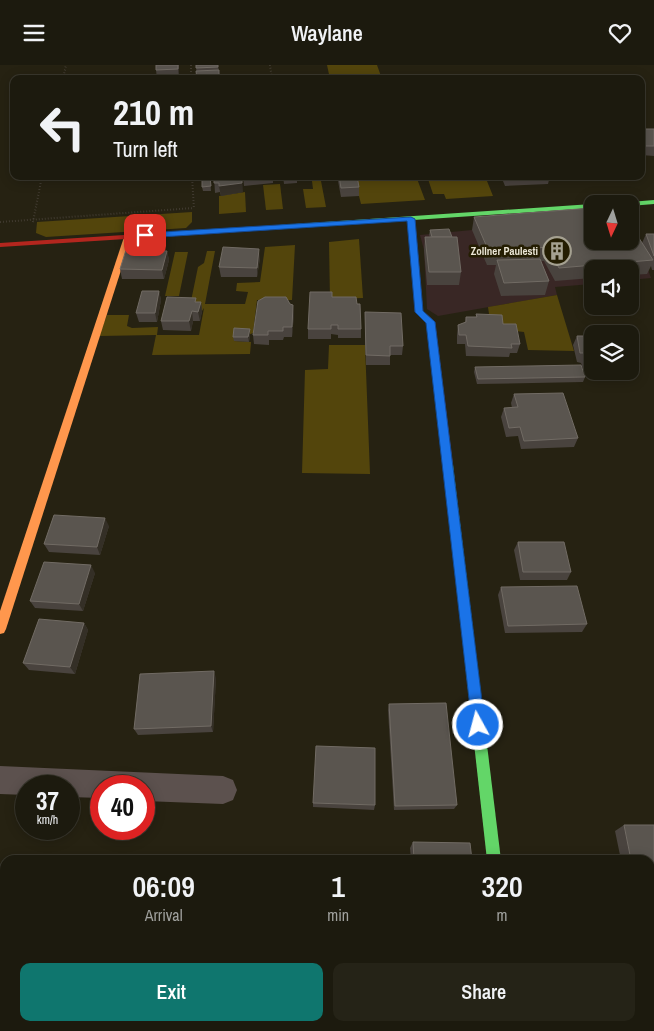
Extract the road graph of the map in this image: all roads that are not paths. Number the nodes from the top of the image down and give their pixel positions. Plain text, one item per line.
1 (654, 202) edge
2 (639, 203) edge
3 (584, 208) edge
4 (411, 219) junction
5 (128, 236) junction
6 (0, 245) edge
7 (0, 629) edge
8 (0, 780) edge
9 (90, 784) edge
10 (155, 787) edge
11 (223, 790) dead end
12 (493, 855) edge

1 - 2 street
3 - 4 street
4 - 5 street
4 - 12 street
5 - 6 street
5 - 7 street
8 - 9 street
10 - 11 street

